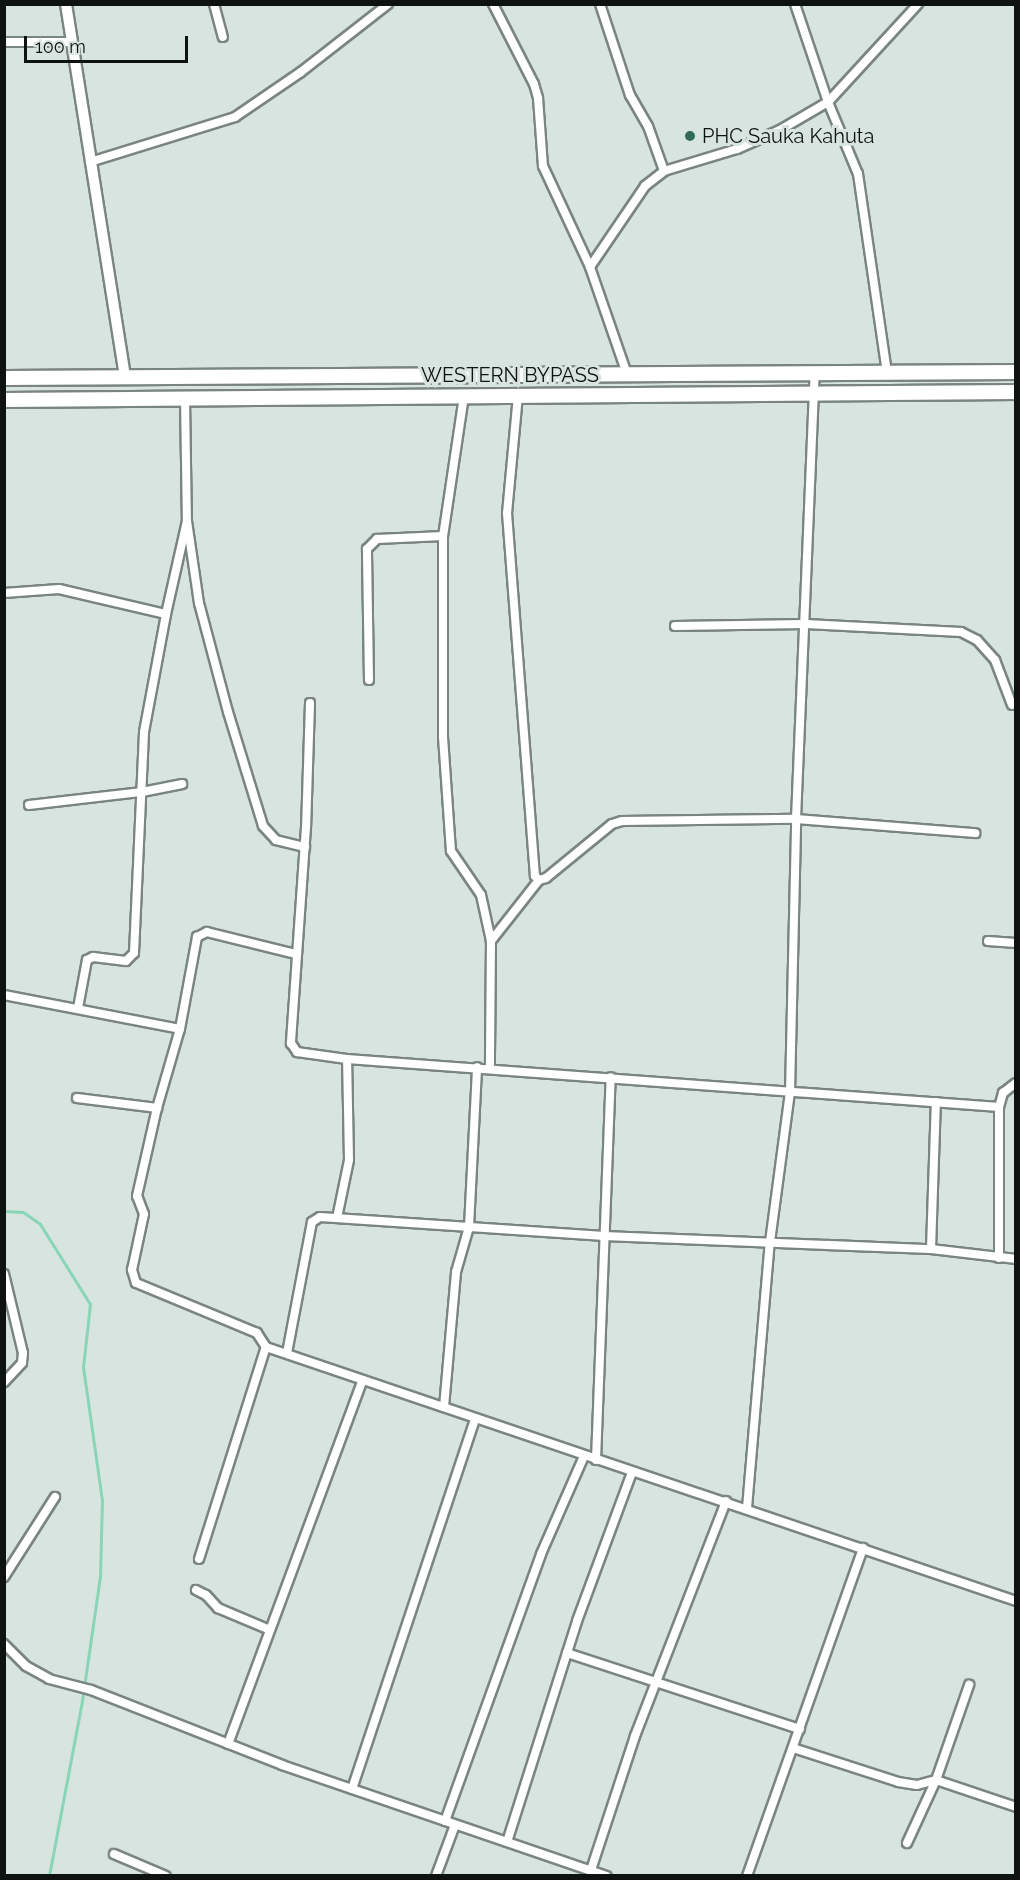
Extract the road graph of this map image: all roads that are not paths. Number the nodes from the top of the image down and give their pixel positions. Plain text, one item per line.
1 (66, 4) edge
2 (214, 4) edge
3 (388, 4) edge
4 (493, 4) edge
5 (600, 4) edge
6 (795, 4) edge
7 (918, 4) edge
8 (223, 37) dead end
9 (4, 42) edge
10 (72, 42) junction
11 (828, 102) junction
12 (90, 162) junction
13 (664, 171) junction
14 (590, 267) junction
15 (1016, 372) edge
16 (887, 373) junction
17 (627, 374) junction
18 (815, 374) junction
19 (4, 378) edge
20 (125, 378) junction
21 (1016, 392) edge
22 (815, 394) junction
23 (518, 395) junction
24 (464, 396) junction
25 (185, 399) junction
26 (4, 400) edge
27 (187, 521) junction
28 (443, 536) junction
29 (4, 592) edge
30 (166, 614) junction
31 (806, 624) junction
32 (675, 626) dead end
33 (369, 680) dead end
34 (310, 703) dead end
35 (1012, 705) dead end
36 (182, 784) dead end
37 (142, 792) junction
38 (29, 805) dead end
39 (796, 819) junction
40 (975, 833) dead end
41 (305, 847) junction
42 (539, 880) junction
43 (491, 941) junction
44 (988, 941) dead end
45 (1016, 943) edge
46 (296, 954) junction
47 (4, 995) edge
48 (78, 1008) junction
49 (180, 1029) junction
50 (347, 1059) junction
51 (477, 1067) junction
52 (490, 1068) junction
53 (611, 1077) junction
54 (1016, 1083) edge
55 (790, 1093) junction
56 (77, 1098) dead end
57 (936, 1102) junction
58 (999, 1107) junction
59 (157, 1108) junction
60 (337, 1218) junction
61 (469, 1227) junction
62 (604, 1236) junction
63 (770, 1242) junction
64 (931, 1249) junction
65 (999, 1258) junction
66 (1016, 1259) edge
67 (4, 1274) edge
68 (266, 1347) junction
69 (287, 1353) junction
70 (363, 1380) junction
71 (4, 1382) edge
72 (444, 1407) junction
73 (475, 1419) junction
74 (585, 1456) junction
75 (596, 1460) junction
76 (632, 1472) junction
77 (55, 1497) dead end
78 (726, 1501) junction
79 (747, 1508) junction
80 (863, 1548) junction
81 (199, 1559) dead end
82 (4, 1577) edge
83 (196, 1590) dead end
84 (1016, 1601) edge
85 (270, 1630) junction
86 (4, 1644) edge
87 (567, 1653) junction
88 (655, 1682) junction
89 (969, 1685) dead end
90 (800, 1729) junction
91 (228, 1744) junction
92 (793, 1748) junction
93 (936, 1780) junction
94 (352, 1789) junction
95 (1016, 1808) edge
96 (445, 1821) junction
97 (455, 1825) junction
98 (507, 1842) junction
99 (907, 1843) dead end
100 (114, 1854) dead end
101 (591, 1870) junction
102 (166, 1875) edge
103 (436, 1875) edge
104 (607, 1875) edge
105 (747, 1875) edge

1 - 10 street
2 - 8 street
3 - 12 street
4 - 14 street
5 - 13 street
6 - 11 street
7 - 11 street
9 - 10 street
10 - 12 street
11 - 13 street
11 - 16 street
12 - 20 street
13 - 14 street
14 - 17 street
15 - 16 main road, WESTERN BYPASS
16 - 18 main road, WESTERN BYPASS
17 - 18 main road, WESTERN BYPASS
17 - 20 main road, WESTERN BYPASS
18 - 22 street
19 - 20 main road, WESTERN BYPASS
21 - 22 main road, WESTERN BYPASS
22 - 23 main road, WESTERN BYPASS
22 - 31 street
23 - 24 main road, WESTERN BYPASS
23 - 42 street
24 - 25 main road, WESTERN BYPASS
24 - 28 street
25 - 26 main road, WESTERN BYPASS
25 - 27 street
27 - 30 street
27 - 41 street
28 - 33 street
28 - 43 street
29 - 30 street
30 - 37 street
31 - 32 street
31 - 35 street
31 - 39 street
34 - 41 street
36 - 37 street
37 - 38 street
37 - 48 street
39 - 40 street
39 - 42 street
39 - 55 street
41 - 46 street
42 - 43 street
43 - 52 street
44 - 45 street
46 - 49 street
46 - 50 street
47 - 48 street
48 - 49 street
49 - 59 street
50 - 51 street
50 - 60 street
51 - 52 street
51 - 61 street
52 - 53 street
53 - 55 street
53 - 62 street
54 - 58 street
55 - 57 street
55 - 63 street
56 - 59 street
57 - 58 street
57 - 64 street
58 - 65 street
59 - 68 street
60 - 61 street
60 - 69 street
61 - 62 street
61 - 72 street
62 - 63 street
62 - 75 street
63 - 64 street
63 - 79 street
64 - 65 street
65 - 66 street
67 - 71 street
68 - 69 street
68 - 81 street
69 - 70 street
70 - 72 street
70 - 85 street
72 - 73 street
73 - 74 street
73 - 94 street
74 - 75 street
74 - 96 street
75 - 76 street
76 - 78 street
76 - 87 street
77 - 82 street
78 - 79 street
78 - 88 street
79 - 80 street
80 - 84 street
80 - 90 street
83 - 85 street
85 - 91 street
86 - 91 street
87 - 88 street
87 - 98 street
88 - 90 street
88 - 101 street
89 - 93 street
90 - 92 street
91 - 94 street
92 - 93 street
92 - 105 street
93 - 95 street
93 - 99 street
94 - 96 street
96 - 97 street
97 - 98 street
97 - 103 street
98 - 101 street
100 - 102 street
101 - 104 street

